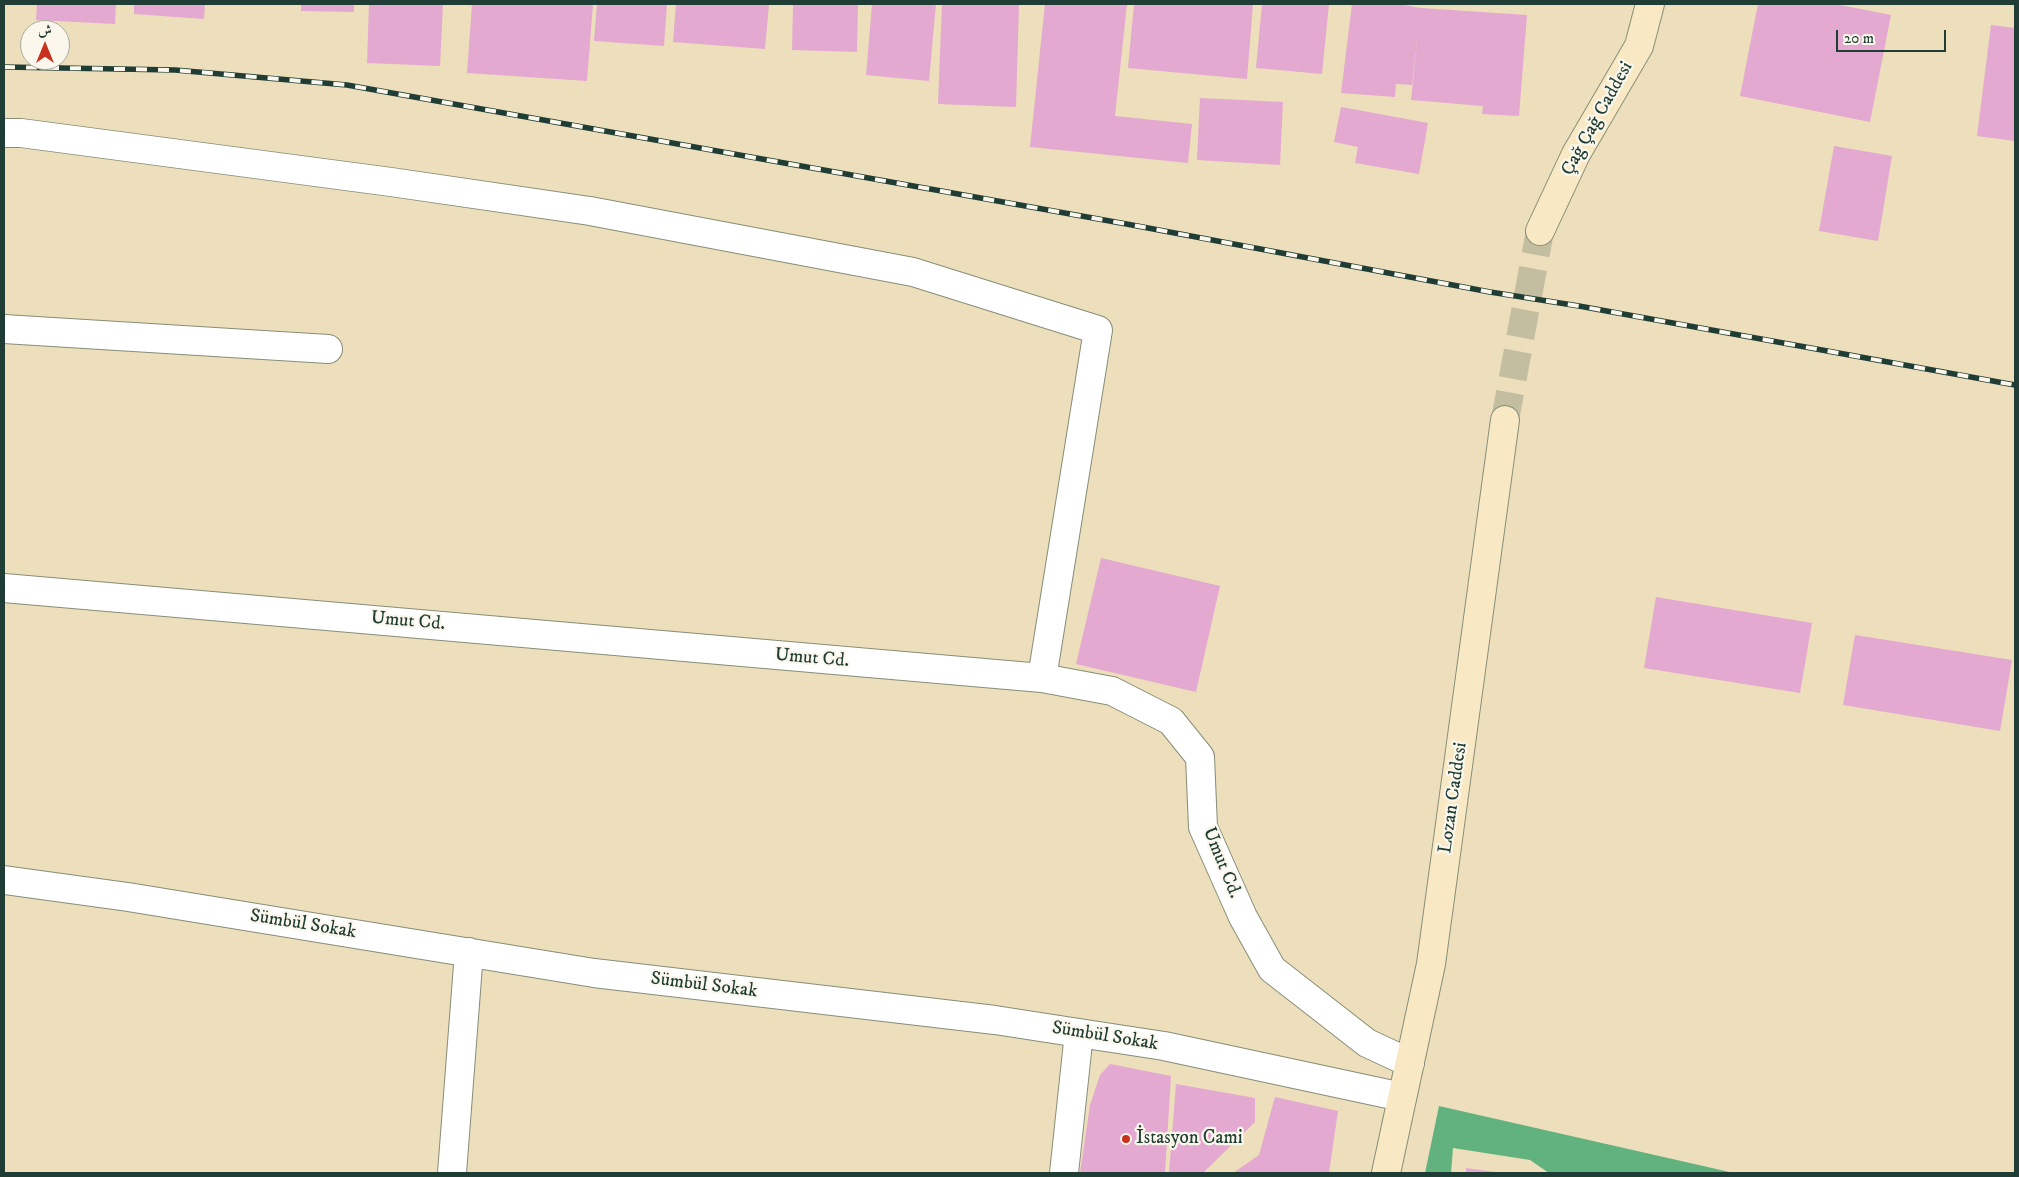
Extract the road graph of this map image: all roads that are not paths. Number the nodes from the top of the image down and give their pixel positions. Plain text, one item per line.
1 (1650, 4) edge
2 (4, 133) edge
3 (1540, 232) tunnel mouth
4 (4, 329) edge
5 (328, 349) dead end
6 (1505, 420) tunnel mouth
7 (4, 588) edge
8 (1042, 678) junction
9 (4, 880) edge
10 (469, 952) junction
11 (1079, 1033) junction
12 (1410, 1064) junction
13 (1402, 1097) junction
14 (452, 1173) edge
15 (1064, 1173) edge
16 (1386, 1173) edge

1 - 3 main road, Çağ Çağ Caddesi
2 - 8 street
4 - 5 street
6 - 12 main road, Lozan Caddesi
7 - 8 street, Umut Cd.
8 - 12 street, Umut Cd.
9 - 10 street, Sümbül Sokak
10 - 11 street, Sümbül Sokak
10 - 14 street
11 - 13 street, Sümbül Sokak
11 - 15 street
12 - 13 main road, Lozan Caddesi
13 - 16 main road, Lozan Caddesi

